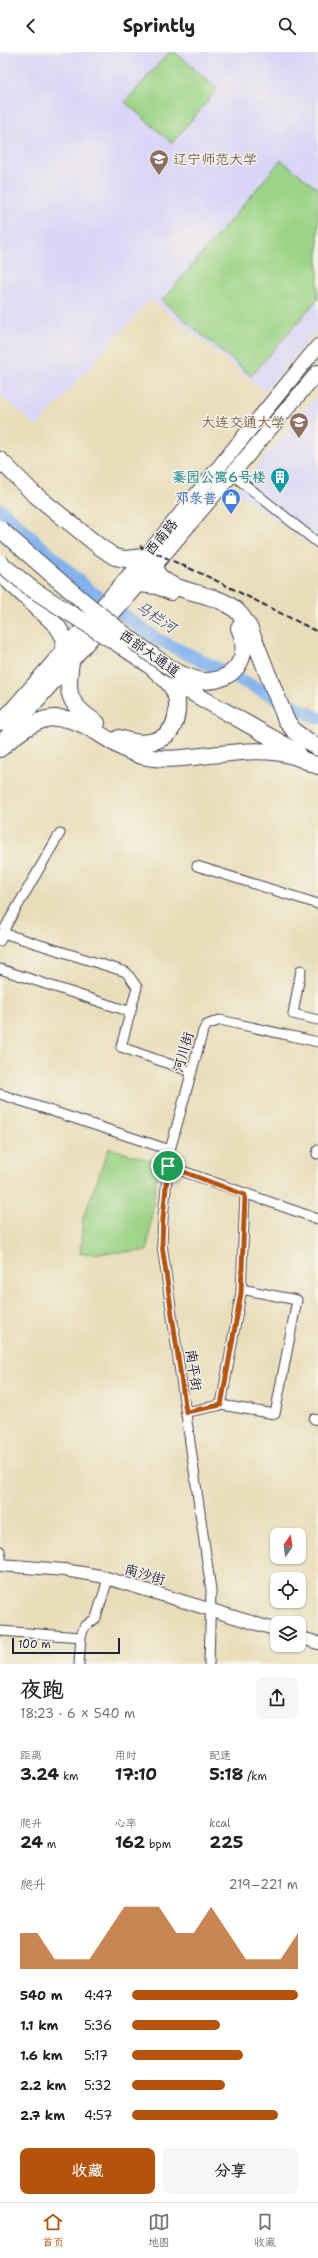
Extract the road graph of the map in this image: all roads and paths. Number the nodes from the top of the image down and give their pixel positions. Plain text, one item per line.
1 (317, 348) edge
2 (318, 372) edge
3 (0, 460) edge
4 (233, 475) junction
5 (0, 528) edge
6 (0, 539) edge
7 (318, 543) edge
8 (150, 561) junction
9 (0, 563) edge
10 (0, 573) edge
11 (134, 583) junction
12 (120, 645) junction
13 (67, 656) junction
14 (149, 665) junction
15 (176, 672) junction
16 (0, 723) edge
17 (0, 744) edge
18 (0, 748) edge
19 (318, 748) edge
20 (318, 753) edge
21 (318, 765) edge
22 (60, 833) dead end
23 (197, 866) dead end
24 (318, 904) edge
25 (2, 931) edge
26 (0, 969) edge
27 (301, 970) dead end
28 (131, 1012) junction
29 (318, 1020) edge
30 (318, 1042) edge
31 (192, 1072) junction
32 (0, 1094) edge
33 (170, 1150) junction
34 (168, 1166) junction
35 (245, 1195) junction
36 (318, 1219) edge
37 (241, 1289) junction
38 (221, 1405) junction
39 (186, 1412) junction
40 (0, 1551) edge
41 (1, 1565) edge
42 (108, 1579) junction
43 (212, 1609) junction
44 (270, 1628) edge
45 (0, 1631) edge
46 (81, 1637) junction
47 (306, 1640) edge
48 (318, 1644) edge
49 (78, 1664) edge
50 (209, 1664) edge

1 - 8 main road, 西南路
2 - 4 main road, 西南路
3 - 8 highway
4 - 7 street
4 - 8 main road, 西南路
5 - 15 highway, 西部大通道, bridge
6 - 12 highway, 西部大通道, bridge
8 - 11 main road, 西南路
8 - 19 highway
9 - 12 highway, bridge
10 - 13 highway
11 - 13 main road, 西南路, bridge
11 - 15 highway
12 - 14 highway, 西部大通道
13 - 14 highway
13 - 16 main road, 西南路
13 - 17 main road, 西南路
14 - 21 highway, 西部大通道
15 - 20 highway, 西部大通道
18 - 21 highway
22 - 25 street
23 - 24 street
25 - 28 street
26 - 28 street
27 - 29 street
28 - 31 street
30 - 31 street, 河川街
31 - 33 street, 河川街
32 - 33 street
33 - 34 street, 南平街
34 - 35 street
34 - 39 street, 南平街
35 - 36 street
35 - 37 street
37 - 38 street
37 - 38 street
38 - 39 street
39 - 43 street, 南平街
40 - 41 street
41 - 42 street, 南沙街
42 - 43 street, 南沙街
42 - 46 street
43 - 44 street, 南沙街
43 - 50 street, 南平街
45 - 46 street
46 - 49 street
47 - 48 street

